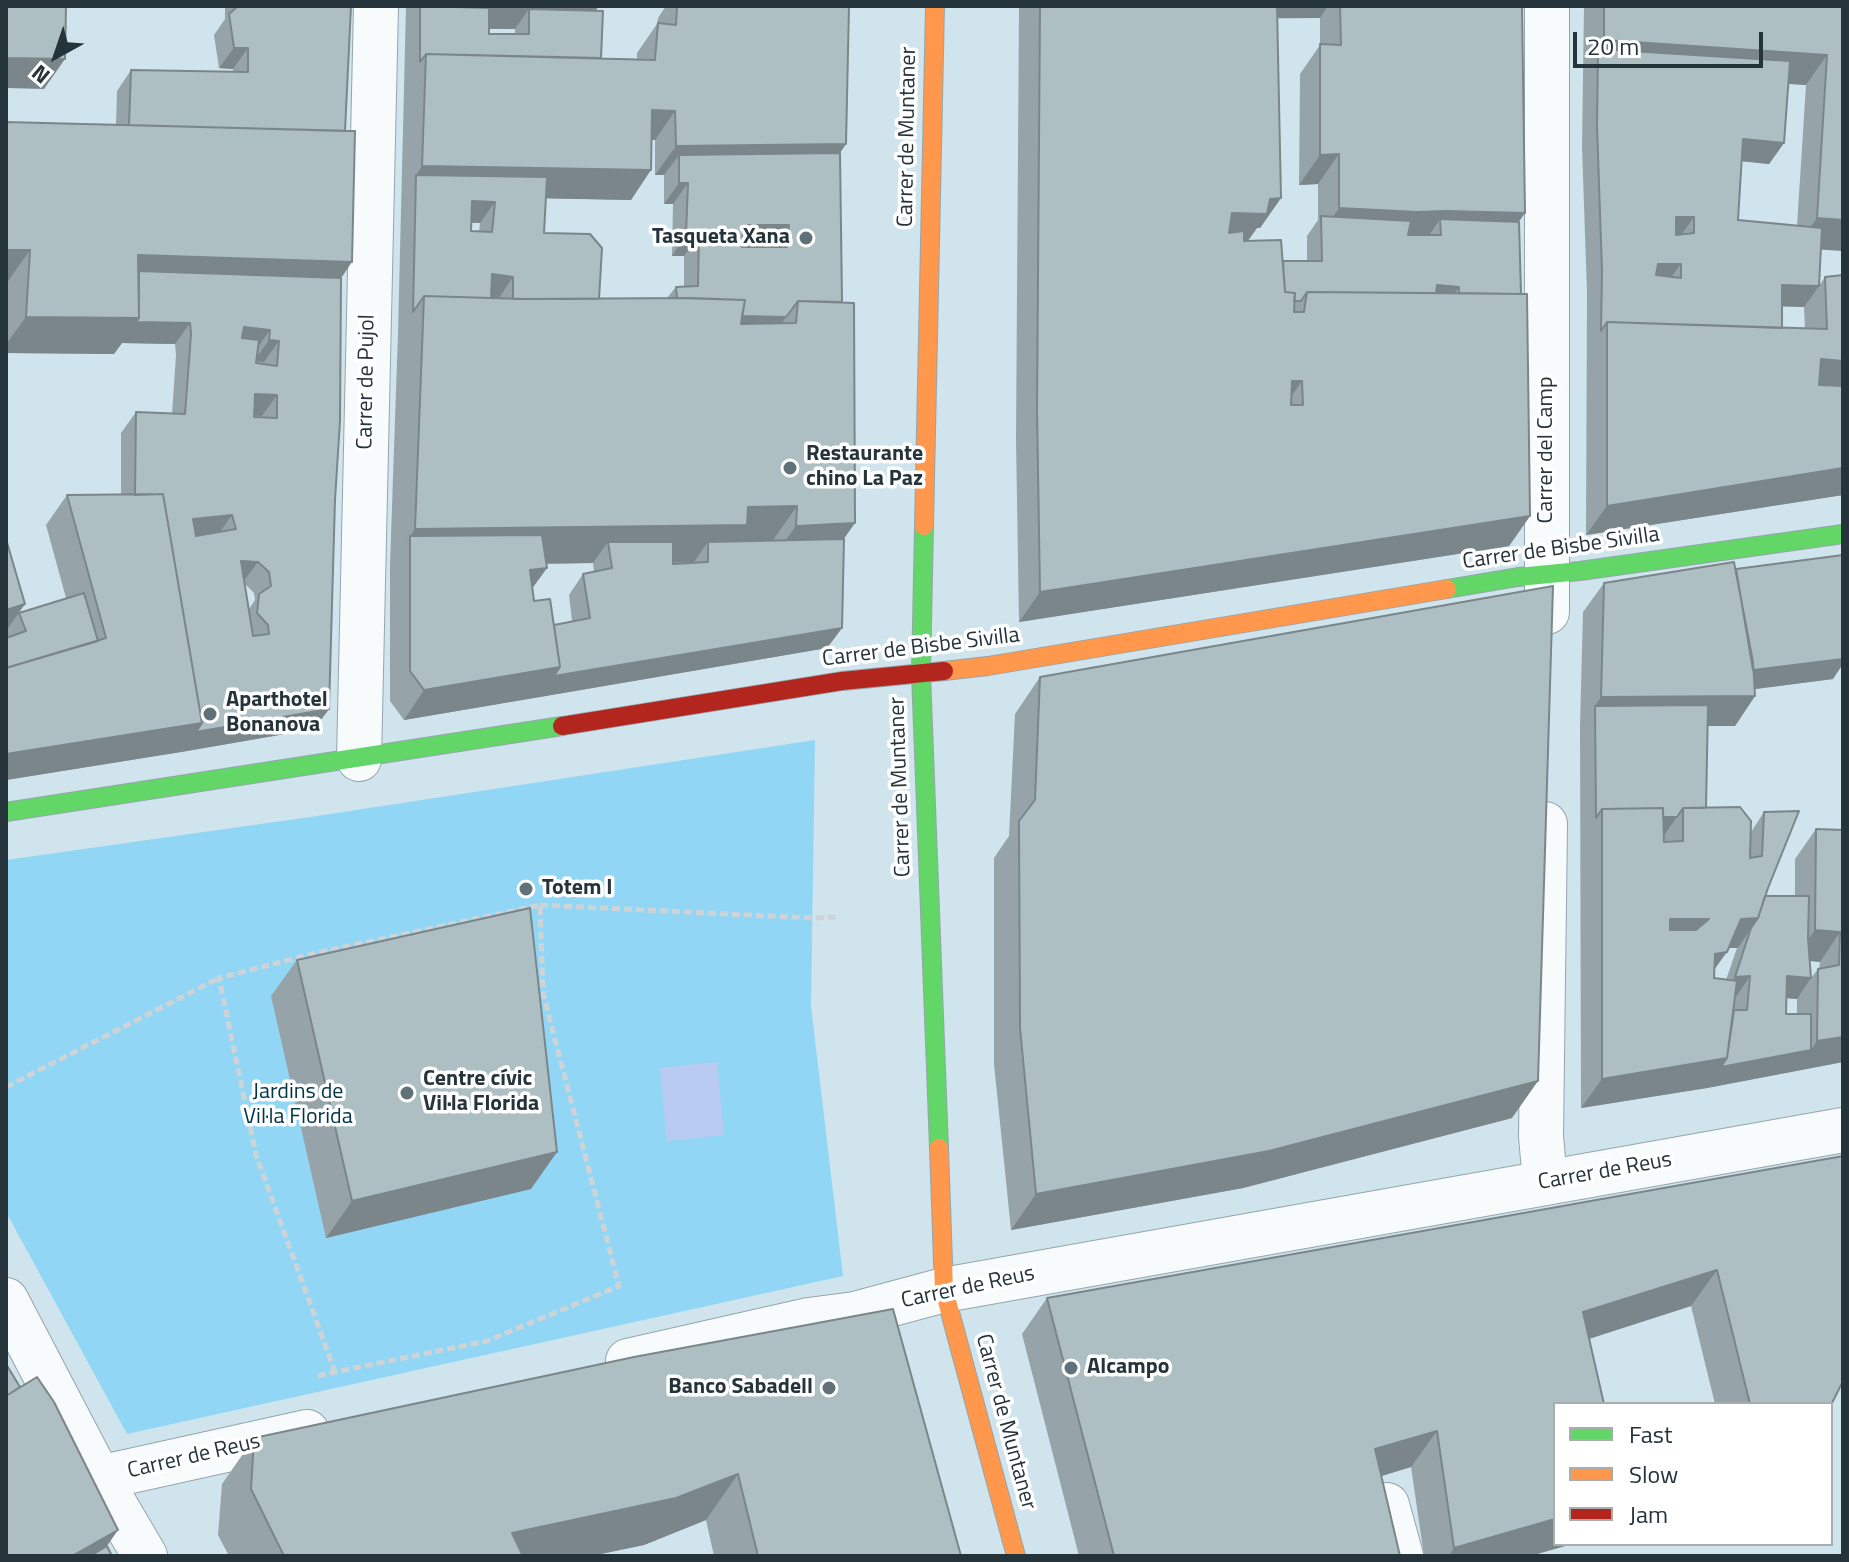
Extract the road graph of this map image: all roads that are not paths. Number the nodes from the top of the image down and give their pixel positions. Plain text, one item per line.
1 (376, 6) edge
2 (935, 6) edge
3 (1547, 6) edge
4 (1843, 534) edge
5 (1547, 574) junction
6 (1547, 651) edge
7 (921, 674) junction
8 (359, 759) junction
9 (1545, 792) edge
10 (6, 812) edge
11 (1843, 1130) edge
12 (1545, 1182) junction
13 (944, 1290) junction
14 (6, 1300) edge
15 (593, 1368) edge
16 (346, 1423) edge
17 (99, 1478) junction
18 (1387, 1505) edge
19 (145, 1556) edge
20 (1016, 1556) edge
21 (1401, 1556) edge

1 - 8 street, Carrer de Pujol
2 - 7 street, Carrer de Muntaner
3 - 5 street, Carrer del Camp
4 - 5 street, Carrer de Bisbe Sivilla
5 - 6 street, Carrer del Camp
5 - 7 street, Carrer de Bisbe Sivilla
7 - 8 street, Carrer de Bisbe Sivilla
7 - 13 street, Carrer de Muntaner
8 - 10 street, Carrer de Bisbe Sivilla
9 - 12 street
11 - 12 street, Carrer de Reus
12 - 13 street, Carrer de Reus
13 - 15 street, Carrer de Reus
13 - 20 street, Carrer de Muntaner
14 - 17 street
16 - 17 street, Carrer de Reus
17 - 19 street
18 - 21 street

